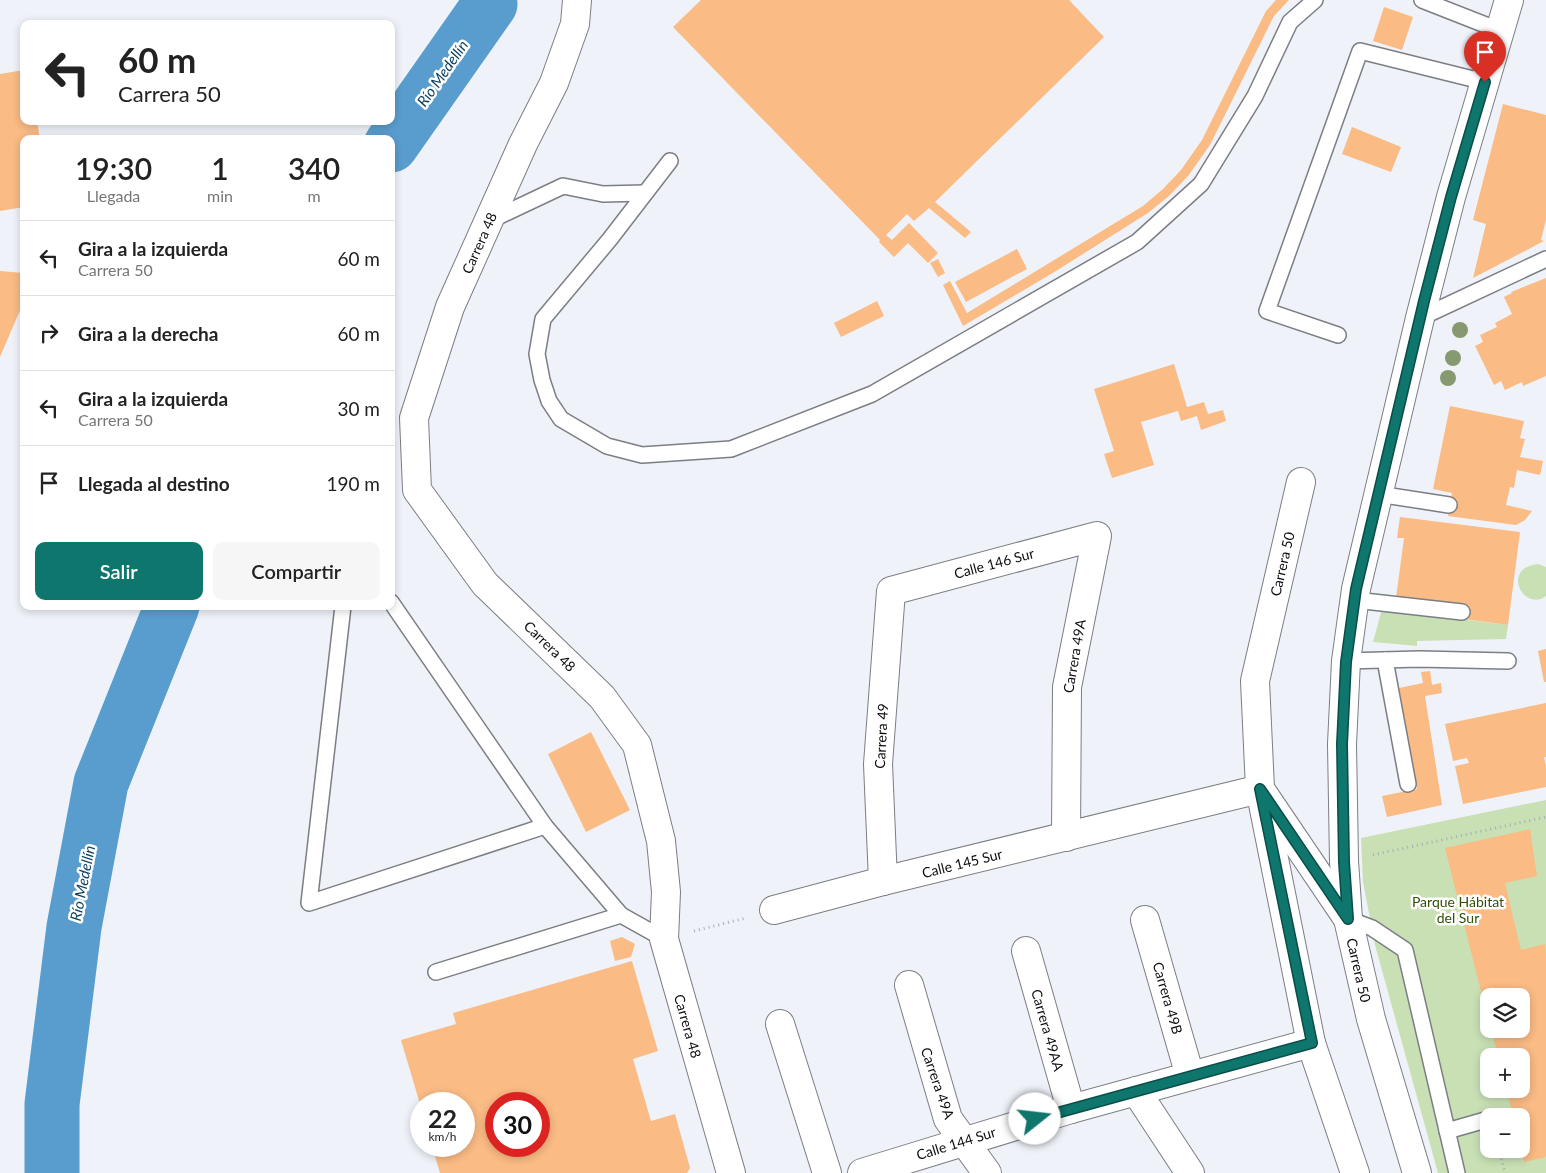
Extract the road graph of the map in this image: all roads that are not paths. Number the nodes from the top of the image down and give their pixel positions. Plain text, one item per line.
1 (577, 0) edge
2 (1315, 0) edge
3 (1422, 0) edge
4 (1509, 0) edge
5 (1500, 32) junction
6 (1485, 82) junction
7 (670, 161) dead end
8 (645, 193) junction
9 (488, 222) junction
10 (1546, 259) edge
11 (1420, 318) junction
12 (1338, 336) dead end
13 (1301, 482) dead end
14 (1378, 494) junction
15 (1449, 505) dead end
16 (1097, 536) joint
17 (891, 591) joint
18 (1355, 600) junction
19 (395, 608) edge
20 (343, 610) edge
21 (1462, 612) dead end
22 (1385, 660) junction
23 (1508, 661) dead end
24 (1346, 662) junction
25 (1408, 784) dead end
26 (1260, 789) junction
27 (545, 826) junction
28 (1066, 837) junction
29 (883, 882) junction
30 (774, 910) road end
31 (621, 915) junction
32 (1348, 919) junction
33 (1145, 920) dead end
34 (664, 939) junction
35 (1026, 951) dead end
36 (436, 972) dead end
37 (909, 985) dead end
38 (780, 1024) dead end
39 (1312, 1043) junction
40 (1190, 1076) junction
41 (1136, 1091) junction
42 (1071, 1109) junction
43 (1480, 1122) edge
44 (1447, 1131) junction
45 (964, 1140) junction
46 (731, 1173) edge
47 (827, 1173) edge
48 (862, 1173) edge
49 (987, 1173) edge
50 (1190, 1173) edge
51 (1355, 1173) edge
52 (1417, 1173) edge
53 (1457, 1173) edge

1 - 9 street, Carrera 48
2 - 8 lane
3 - 5 lane
4 - 5 street, Carrera 50
5 - 6 street, Carrera 50
6 - 11 street, Carrera 50
6 - 12 lane
7 - 8 lane
8 - 9 lane
9 - 34 street, Carrera 48
10 - 11 lane
11 - 14 street, Carrera 50
13 - 26 street, Carrera 50
14 - 15 lane
14 - 18 street, Carrera 50
16 - 17 street, Calle 146 Sur
16 - 28 street, Carrera 49A
17 - 29 street, Carrera 49
18 - 21 lane
18 - 24 street, Carrera 50
19 - 27 lane
20 - 27 lane
22 - 23 lane
22 - 24 lane
22 - 25 lane
24 - 32 street, Carrera 50
26 - 28 street, Calle 145 Sur
26 - 32 street
26 - 39 street, Carrera 50
27 - 31 lane
28 - 29 street, Calle 145 Sur
29 - 30 street, Calle 145 Sur
31 - 34 lane
31 - 36 lane
32 - 44 lane
32 - 52 street, Carrera 50
33 - 40 street, Carrera 49B
34 - 46 street, Carrera 48
35 - 42 street, Carrera 49AA
37 - 45 street, Carrera 49A
38 - 47 street
39 - 40 street, Calle 144 Sur
39 - 51 street, Carrera 50
40 - 41 street, Calle 144 Sur
41 - 42 street, Calle 144 Sur
41 - 50 street
42 - 45 street, Calle 144 Sur
43 - 44 lane
44 - 53 lane
45 - 48 street, Calle 144 Sur
45 - 49 street, Carrera 49A

